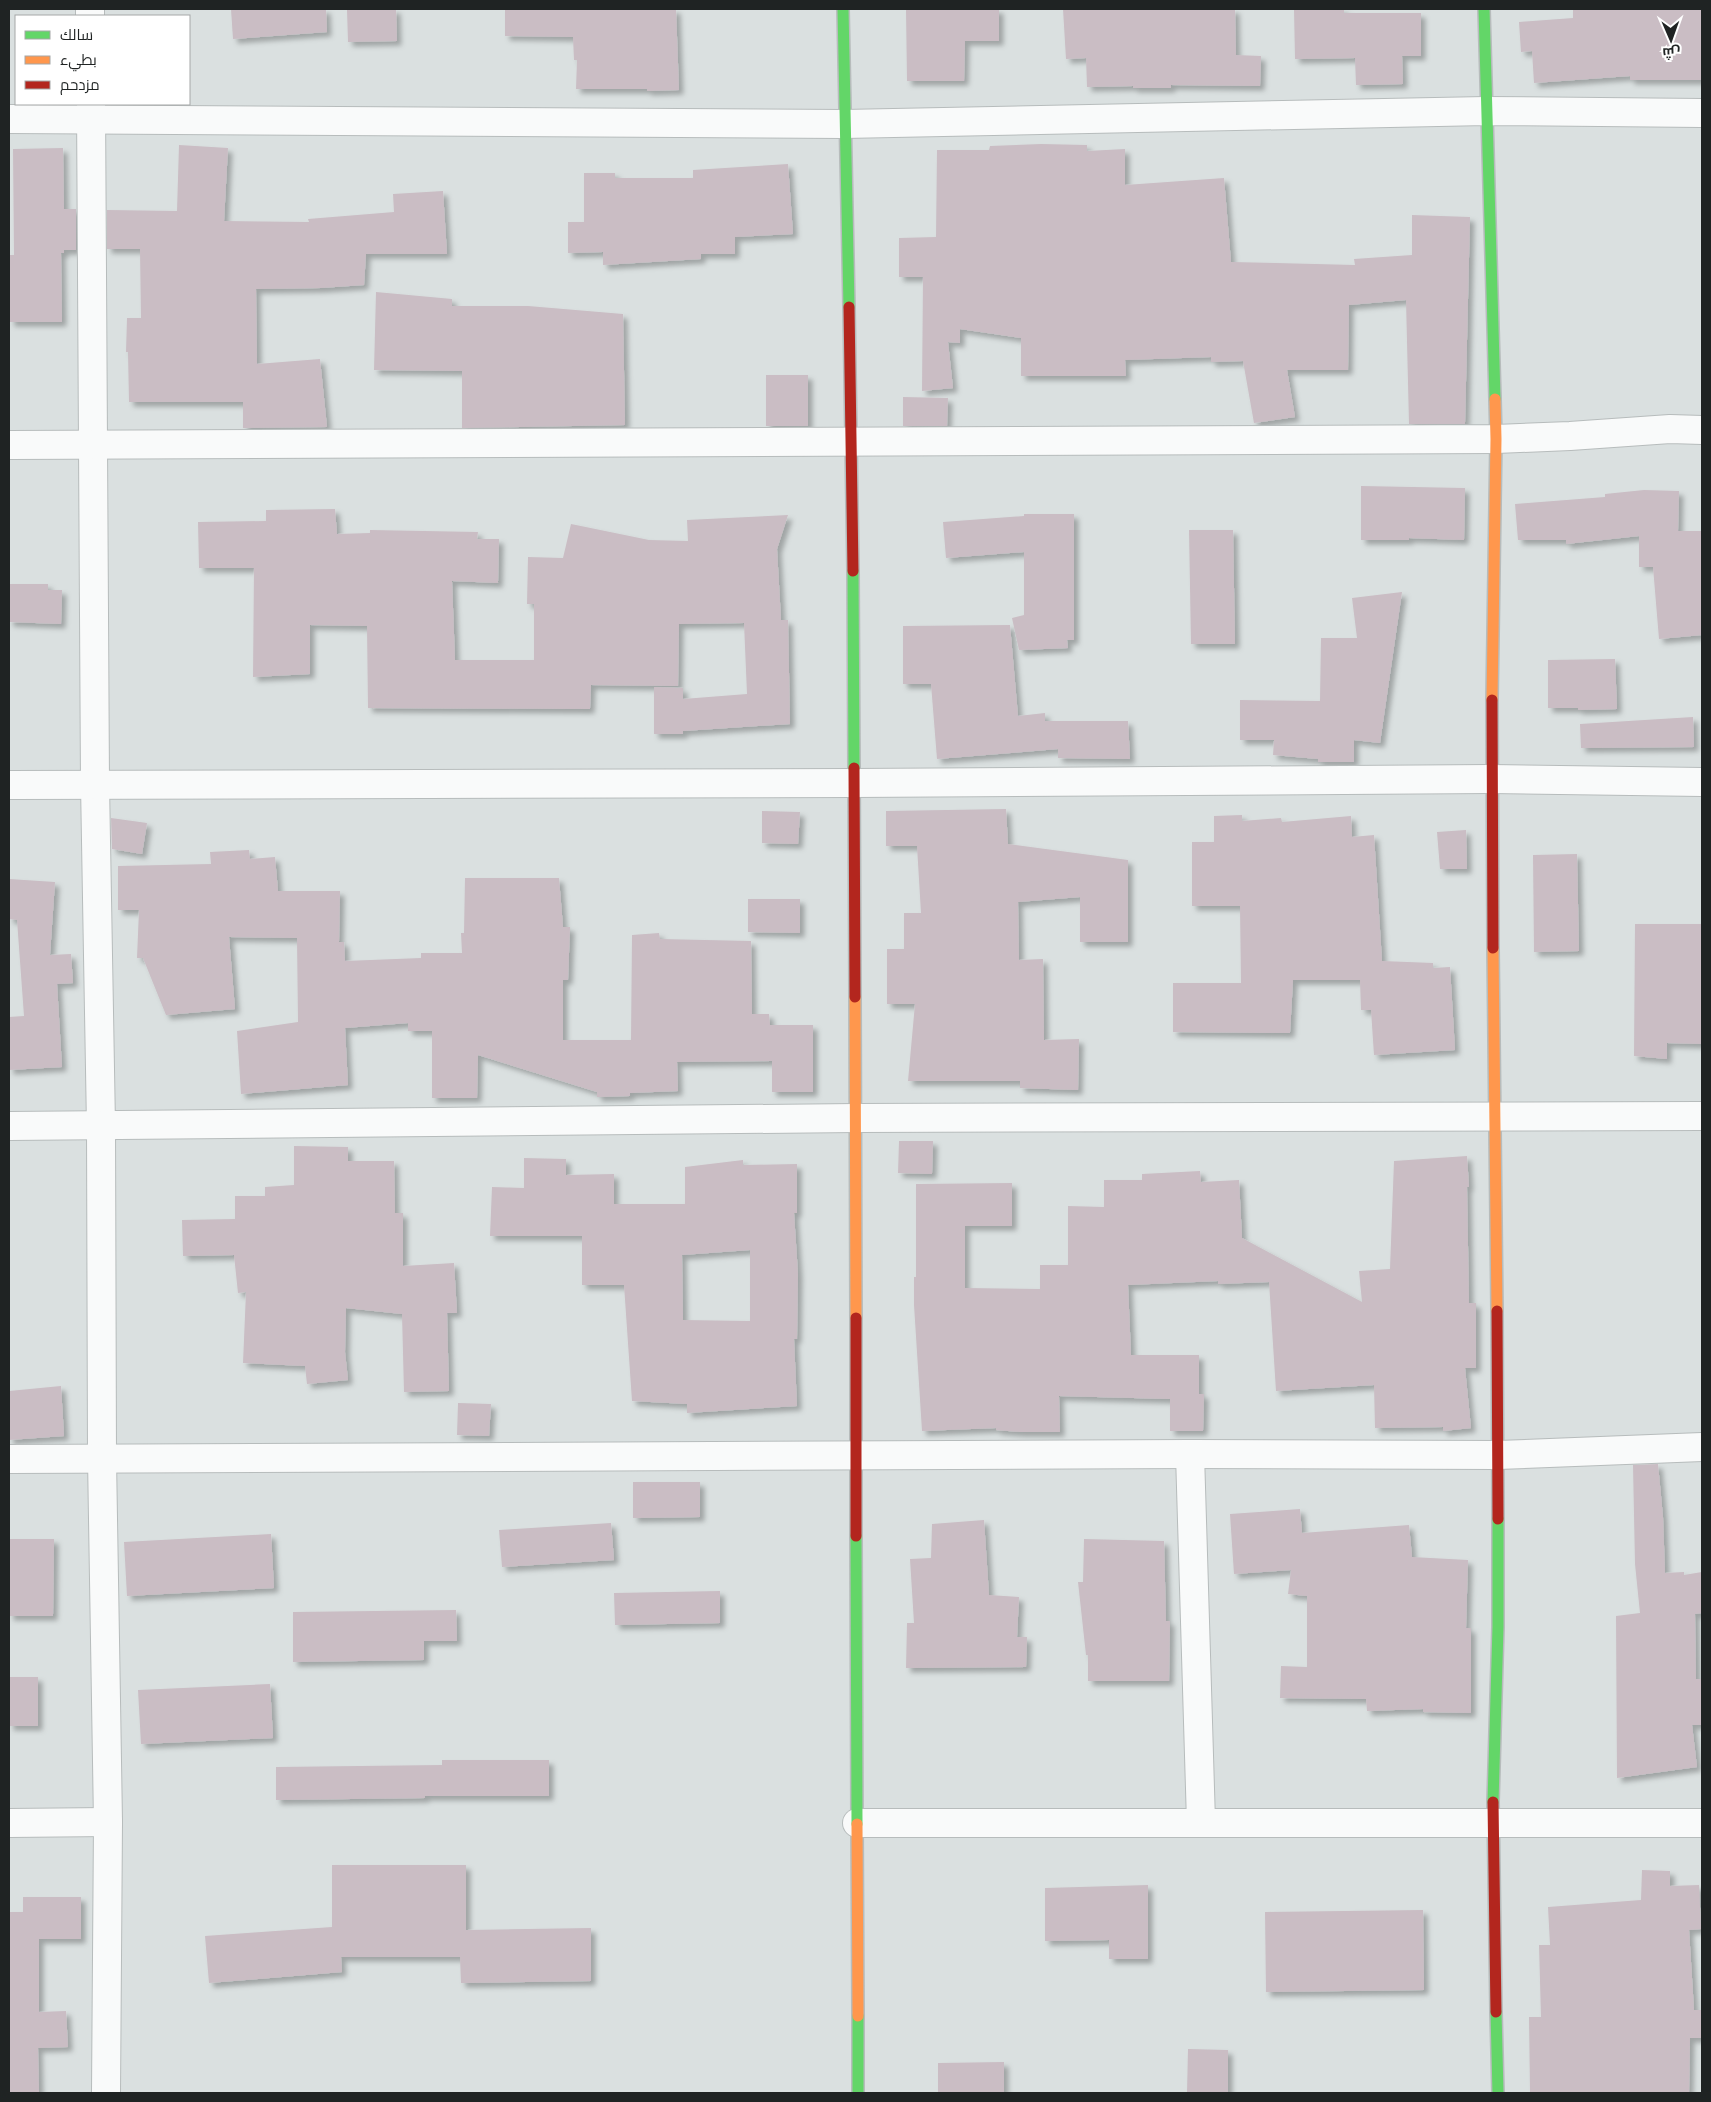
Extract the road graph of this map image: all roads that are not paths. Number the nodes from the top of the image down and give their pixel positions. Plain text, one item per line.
1 (843, 9) edge
2 (1484, 9) edge
3 (91, 111) edge
4 (1486, 111) junction
5 (1702, 112) edge
6 (9, 119) edge
7 (844, 124) junction
8 (1702, 430) edge
9 (1496, 439) junction
10 (852, 441) junction
11 (94, 444) junction
12 (9, 445) edge
13 (1491, 779) junction
14 (1702, 782) edge
15 (854, 783) junction
16 (95, 784) junction
17 (9, 785) edge
18 (1702, 1116) edge
19 (1494, 1117) junction
20 (856, 1118) junction
21 (9, 1126) edge
22 (101, 1126) junction
23 (1702, 1448) edge
24 (1190, 1454) junction
25 (855, 1455) junction
26 (1498, 1455) junction
27 (9, 1458) edge
28 (102, 1458) junction
29 (108, 1822) junction
30 (1201, 1822) junction
31 (1492, 1822) junction
32 (9, 1823) edge
33 (856, 1823) junction
34 (1702, 1823) edge
35 (106, 2093) edge
36 (858, 2093) edge
37 (1498, 2093) edge

1 - 7 street
2 - 4 street
3 - 6 street
3 - 7 street
3 - 11 street
4 - 5 street
4 - 7 street
4 - 9 street
7 - 10 street
8 - 9 street
9 - 10 street
9 - 13 street
10 - 11 street
10 - 15 street
11 - 12 street
11 - 16 street
13 - 14 street
13 - 15 street
13 - 19 street
15 - 16 street
15 - 20 street
16 - 17 street
16 - 22 street
18 - 19 street
19 - 20 street
19 - 26 street
20 - 22 street
20 - 25 street
21 - 22 street
22 - 28 street
23 - 26 street
24 - 25 street
24 - 26 street
24 - 30 street
25 - 28 street
25 - 33 street
26 - 31 street
27 - 28 street
28 - 29 street
29 - 32 street
29 - 35 street
30 - 31 street
30 - 33 street
31 - 34 street
31 - 37 street
33 - 36 street

